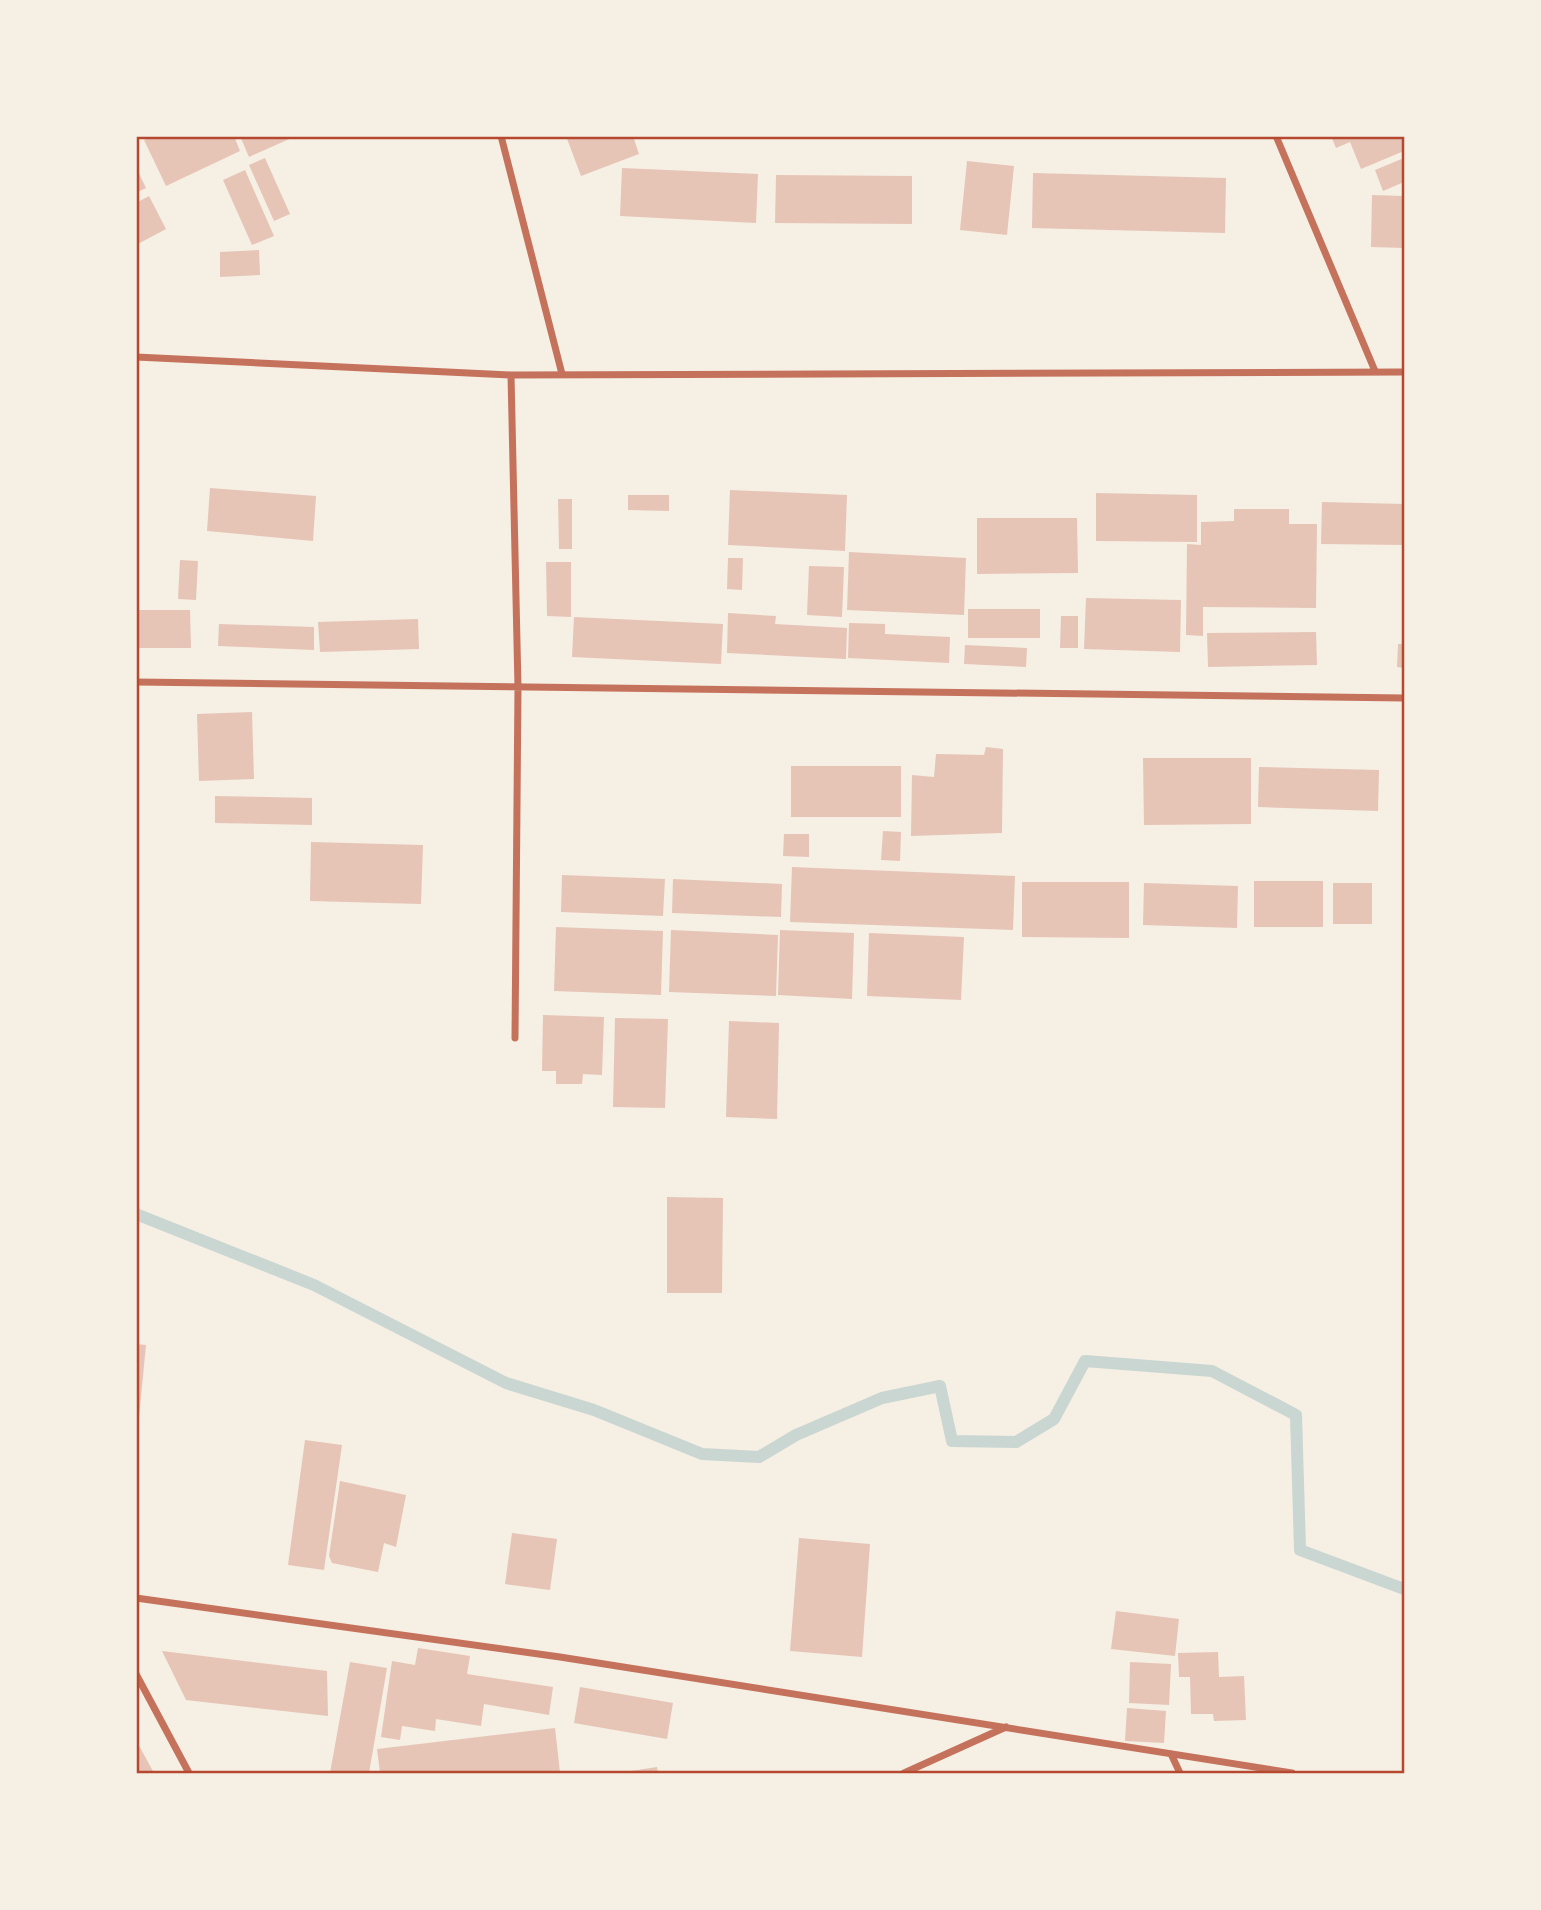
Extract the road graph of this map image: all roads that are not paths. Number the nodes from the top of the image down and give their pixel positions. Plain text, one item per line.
1 (501, 136) edge
2 (1276, 136) edge
3 (136, 357) edge
4 (1375, 371) junction
5 (1405, 372) edge
6 (511, 374) junction
7 (562, 374) junction
8 (136, 682) edge
9 (518, 687) junction
10 (1405, 698) edge
11 (515, 1038) dead end
12 (136, 1598) edge
13 (136, 1674) edge
14 (1006, 1727) junction
15 (1171, 1754) junction
16 (189, 1773) edge
17 (904, 1773) edge
18 (1180, 1773) edge
19 (1292, 1773) edge

1 - 7 street
2 - 4 street
3 - 6 street
4 - 5 street
4 - 7 street
6 - 7 street
6 - 9 street
8 - 9 street
9 - 10 street
9 - 11 street
12 - 14 street
13 - 16 street
14 - 15 street
14 - 17 street
15 - 18 street
15 - 19 street

